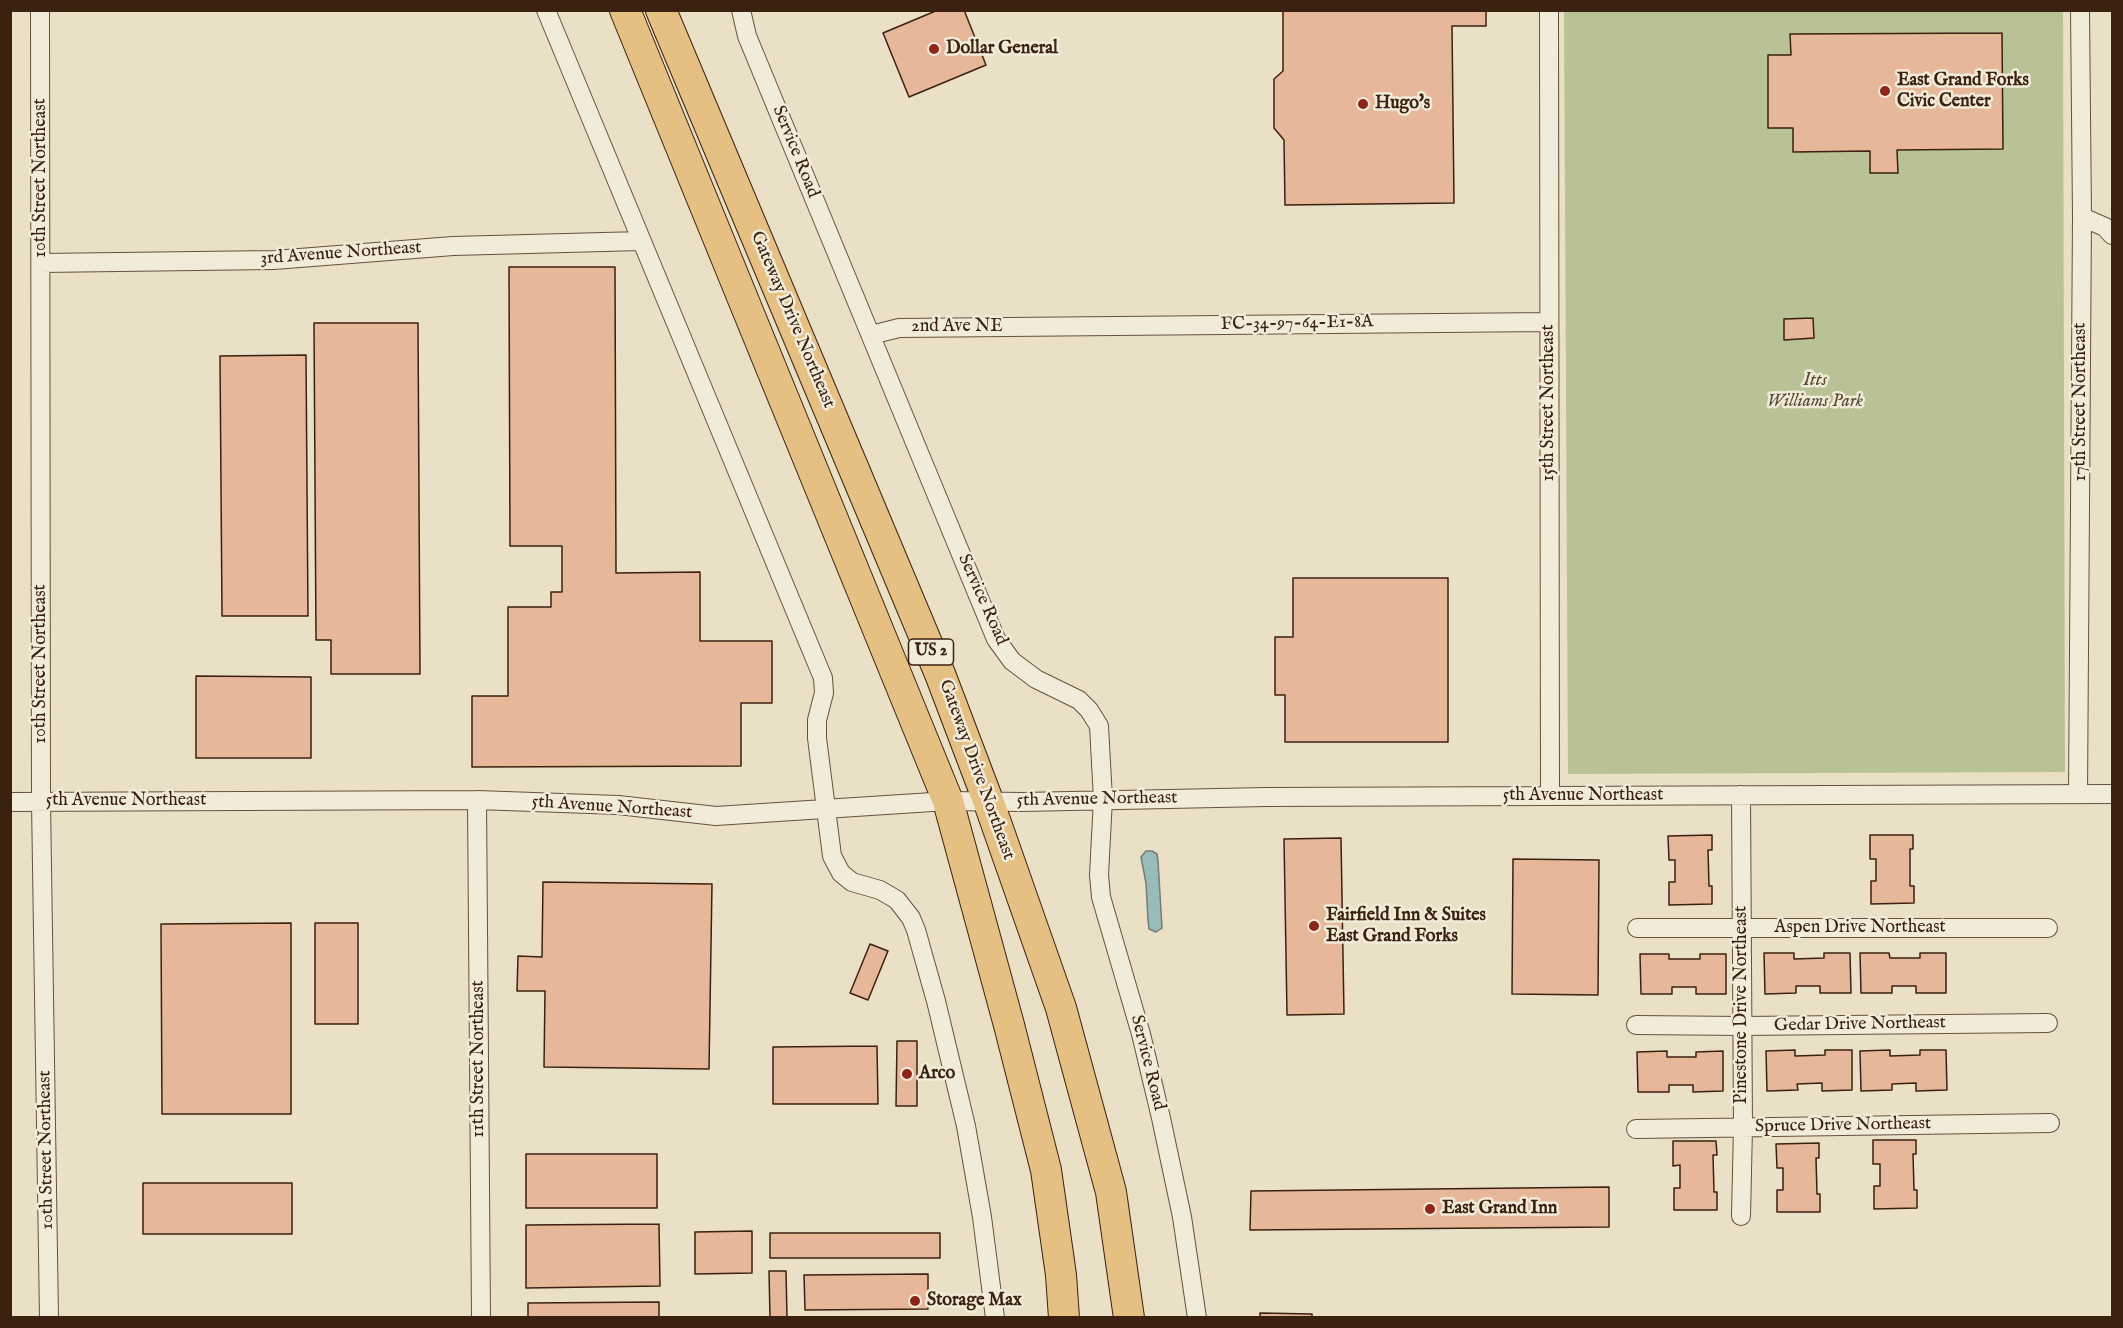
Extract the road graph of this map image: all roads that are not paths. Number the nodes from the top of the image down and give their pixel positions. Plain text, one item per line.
1 (40, 10) edge
2 (546, 10) edge
3 (625, 10) edge
4 (661, 10) edge
5 (741, 10) edge
6 (1549, 10) edge
7 (2080, 10) edge
8 (2082, 217) junction
9 (2112, 235) edge
10 (641, 242) junction
11 (41, 263) junction
12 (1548, 322) junction
13 (1046, 327) joint
14 (872, 339) junction
15 (2078, 794) junction
16 (2112, 794) edge
17 (1741, 795) junction
18 (1550, 796) junction
19 (1103, 799) junction
20 (477, 800) junction
21 (948, 801) junction
22 (10, 802) edge
23 (41, 802) junction
24 (989, 802) junction
25 (825, 810) junction
26 (1637, 928) dead end
27 (1742, 928) junction
28 (2048, 928) dead end
29 (2048, 1023) dead end
30 (1636, 1025) dead end
31 (1742, 1026) junction
32 (2050, 1123) dead end
33 (1743, 1127) junction
34 (1636, 1129) dead end
35 (1741, 1216) dead end
36 (49, 1317) edge
37 (481, 1317) edge
38 (995, 1317) edge
39 (1064, 1317) edge
40 (1129, 1317) edge
41 (1197, 1317) edge

1 - 11 street, 10th Street Northeast
2 - 10 street
3 - 21 highway, Gateway Drive Northeast / US 2
4 - 24 highway, Gateway Drive Northeast / US 2
5 - 14 street, Service Road
6 - 12 street, 15th Street Northeast
7 - 8 street, 17th Street Northeast
8 - 9 street
8 - 15 street, 17th Street Northeast
10 - 11 street, 3rd Avenue Northeast
10 - 25 street
11 - 23 street, 10th Street Northeast
12 - 13 street, FC-34-97-64-E1-8A
12 - 18 street, 15th Street Northeast
13 - 14 street, 2nd Ave NE
14 - 19 street, Service Road
15 - 16 street, 5th Avenue Northeast
15 - 17 street, 5th Avenue Northeast
17 - 18 street, 5th Avenue Northeast
17 - 27 street, Pinestone Drive Northeast
18 - 19 street, 5th Avenue Northeast
19 - 24 street, 5th Avenue Northeast
19 - 41 street, Service Road
20 - 23 street, 5th Avenue Northeast
20 - 25 street, 5th Avenue Northeast
20 - 37 street, 11th Street Northeast
21 - 24 street, 5th Avenue Northeast
21 - 25 street, 5th Avenue Northeast
21 - 39 highway, Gateway Drive Northeast / US 2
22 - 23 street, 5th Avenue Northeast
23 - 36 street, 10th Street Northeast
24 - 40 highway, Gateway Drive Northeast / US 2
25 - 38 street
26 - 27 street, Aspen Drive Northeast
27 - 28 street, Aspen Drive Northeast
27 - 31 street, Pinestone Drive Northeast
29 - 31 street, Gedar Drive Northeast
30 - 31 street, Gedar Drive Northeast
31 - 33 street, Pinestone Drive Northeast
32 - 33 street, Spruce Drive Northeast
33 - 34 street, Spruce Drive Northeast
33 - 35 street, Pinestone Drive Northeast

